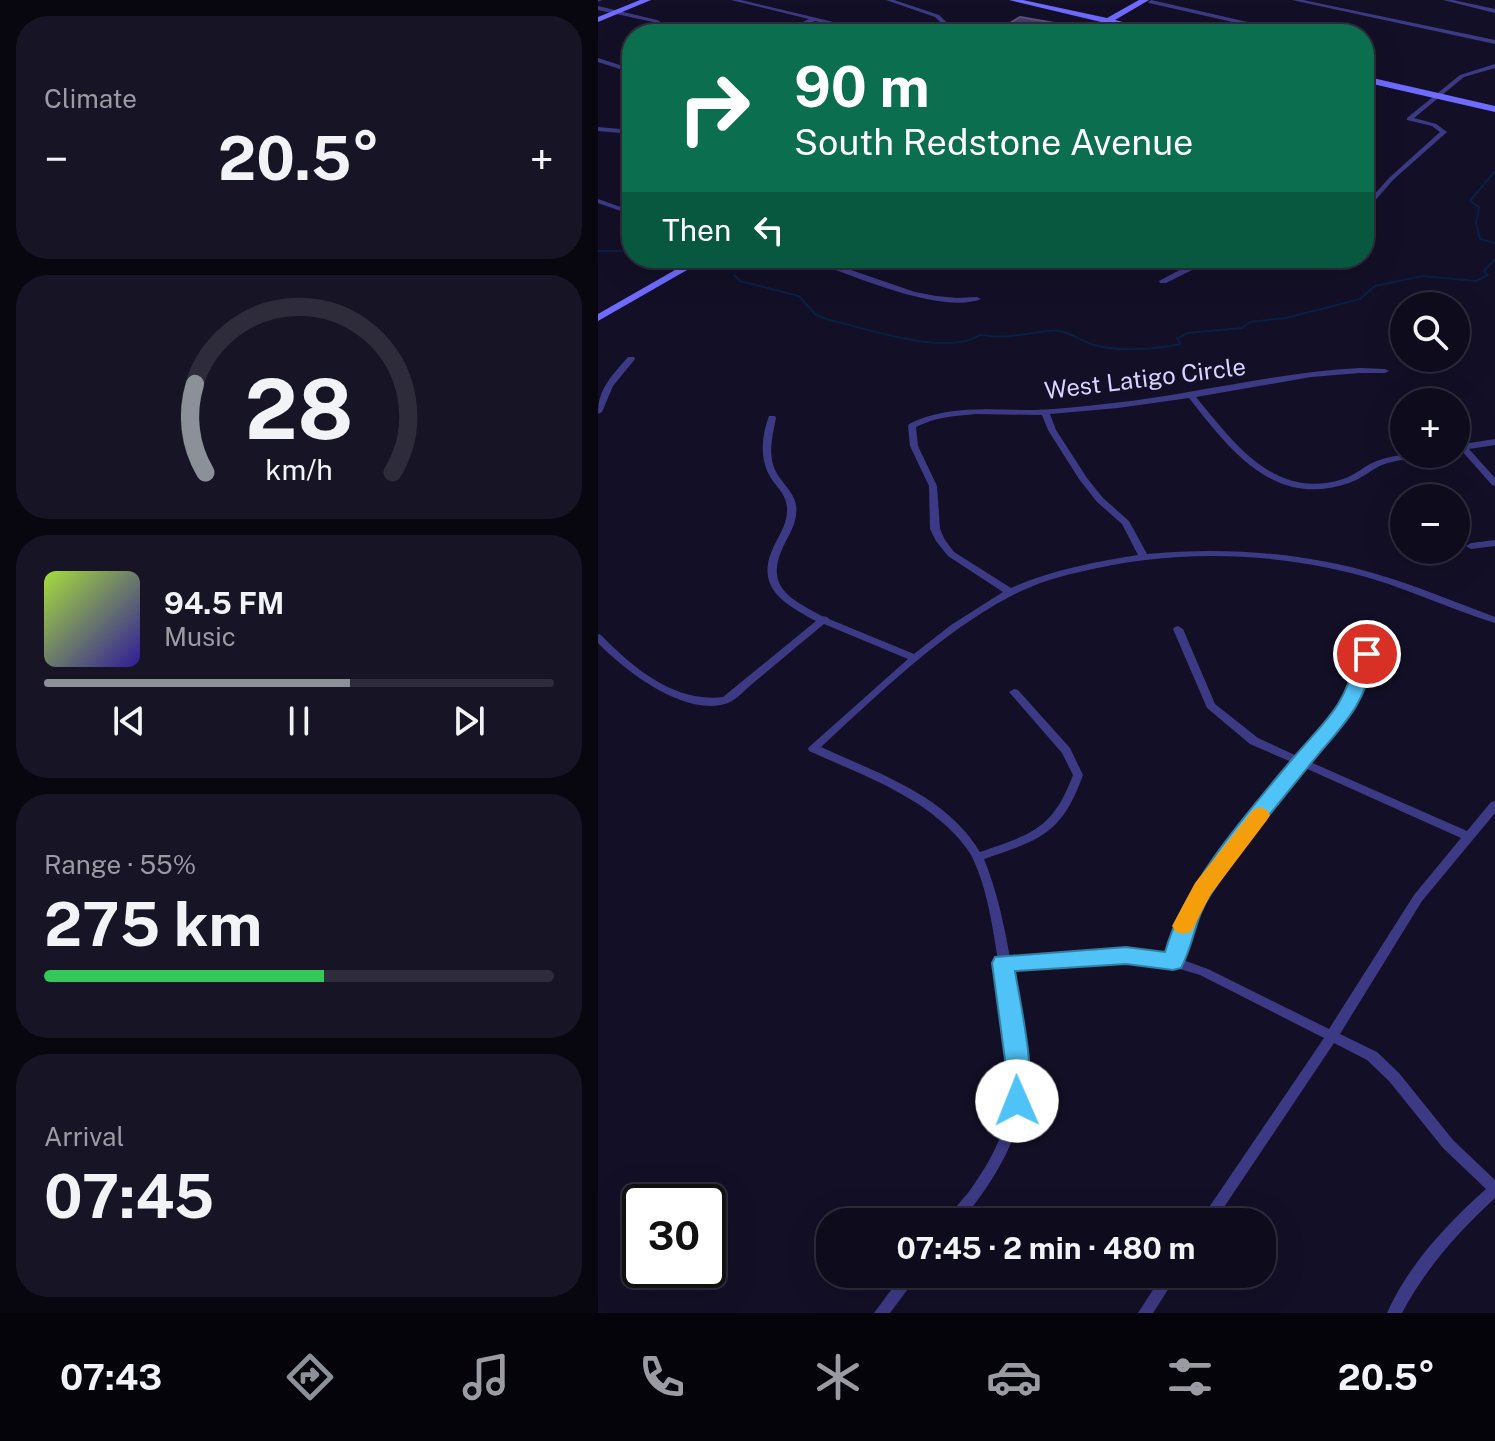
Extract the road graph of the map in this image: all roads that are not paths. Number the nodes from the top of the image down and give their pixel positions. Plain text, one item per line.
1 (647, 0) edge
2 (734, 0) edge
3 (889, 0) edge
4 (1013, 0) edge
5 (1295, 0) edge
6 (1446, 0) edge
7 (1309, 1) edge
8 (1149, 2) edge
9 (598, 8) edge
10 (1495, 11) edge
11 (617, 12) junction
12 (814, 19) junction
13 (598, 20) edge
14 (1112, 22) junction
15 (661, 24) edge
16 (803, 24) edge
17 (835, 24) edge
18 (945, 24) edge
19 (1108, 24) edge
20 (1109, 24) edge
21 (1121, 24) edge
22 (1235, 24) edge
23 (1247, 24) edge
24 (1495, 42) edge
25 (598, 60) edge
26 (1495, 66) edge
27 (622, 68) edge
28 (1374, 81) edge
29 (1436, 96) junction
30 (1495, 109) edge
31 (598, 129) edge
32 (622, 131) edge
33 (1374, 199) edge
34 (598, 201) edge
35 (622, 209) edge
36 (670, 268) edge
37 (686, 268) edge
38 (840, 268) edge
39 (1190, 268) edge
40 (1163, 281) dead end
41 (977, 299) dead end
42 (598, 309) edge
43 (598, 318) edge
44 (631, 359) dead end
45 (1385, 371) dead end
46 (1191, 395) junction
47 (598, 412) edge
48 (1045, 412) junction
49 (772, 418) dead end
50 (1495, 442) edge
51 (1470, 446) edge
52 (1470, 458) edge
53 (1390, 461) edge
54 (1495, 483) edge
55 (1495, 543) edge
56 (1471, 546) dead end
57 (1144, 557) junction
58 (1010, 592) junction
59 (824, 619) junction
60 (1495, 620) edge
61 (1178, 629) dead end
62 (598, 637) edge
63 (1367, 654) dead end
64 (915, 658) junction
65 (1014, 692) dead end
66 (1302, 761) junction
67 (1495, 805) edge
68 (1467, 836) junction
69 (978, 857) junction
70 (1173, 962) junction
71 (1003, 963) junction
72 (1333, 1034) junction
73 (1495, 1189) edge
74 (964, 1208) edge
75 (1215, 1208) edge
76 (901, 1288) edge
77 (1162, 1288) edge
78 (881, 1313) edge
79 (1145, 1313) edge
80 (1394, 1313) edge

1 - 11 main road
2 - 12 street
3 - 18 street
4 - 14 main road
5 - 7 street
6 - 10 street
7 - 24 street
8 - 14 main road
8 - 22 street
8 - 23 street
9 - 11 street
11 - 13 main road
11 - 15 street
12 - 16 street
12 - 17 street
14 - 19 main road
14 - 20 main road
14 - 21 main road
25 - 27 street
26 - 29 street
28 - 29 main road
29 - 30 main road
29 - 33 street
31 - 32 street
34 - 35 street
36 - 42 main road
37 - 43 main road
38 - 41 street
39 - 40 street
44 - 47 street
45 - 46 street, West Latigo Circle
46 - 48 street, West Latigo Circle
46 - 53 street
48 - 57 street
48 - 58 street, West Latigo Circle
49 - 59 street
50 - 51 street
52 - 54 street
55 - 56 street
57 - 58 street
57 - 60 street
58 - 64 street
59 - 62 street
59 - 64 street
61 - 66 street
63 - 66 street
64 - 69 street
65 - 69 street
66 - 68 street
66 - 70 street
67 - 68 street
68 - 72 street
69 - 71 street
70 - 71 street
70 - 72 street
71 - 74 street
72 - 73 street
72 - 75 street
73 - 80 street
76 - 78 street
77 - 79 street

